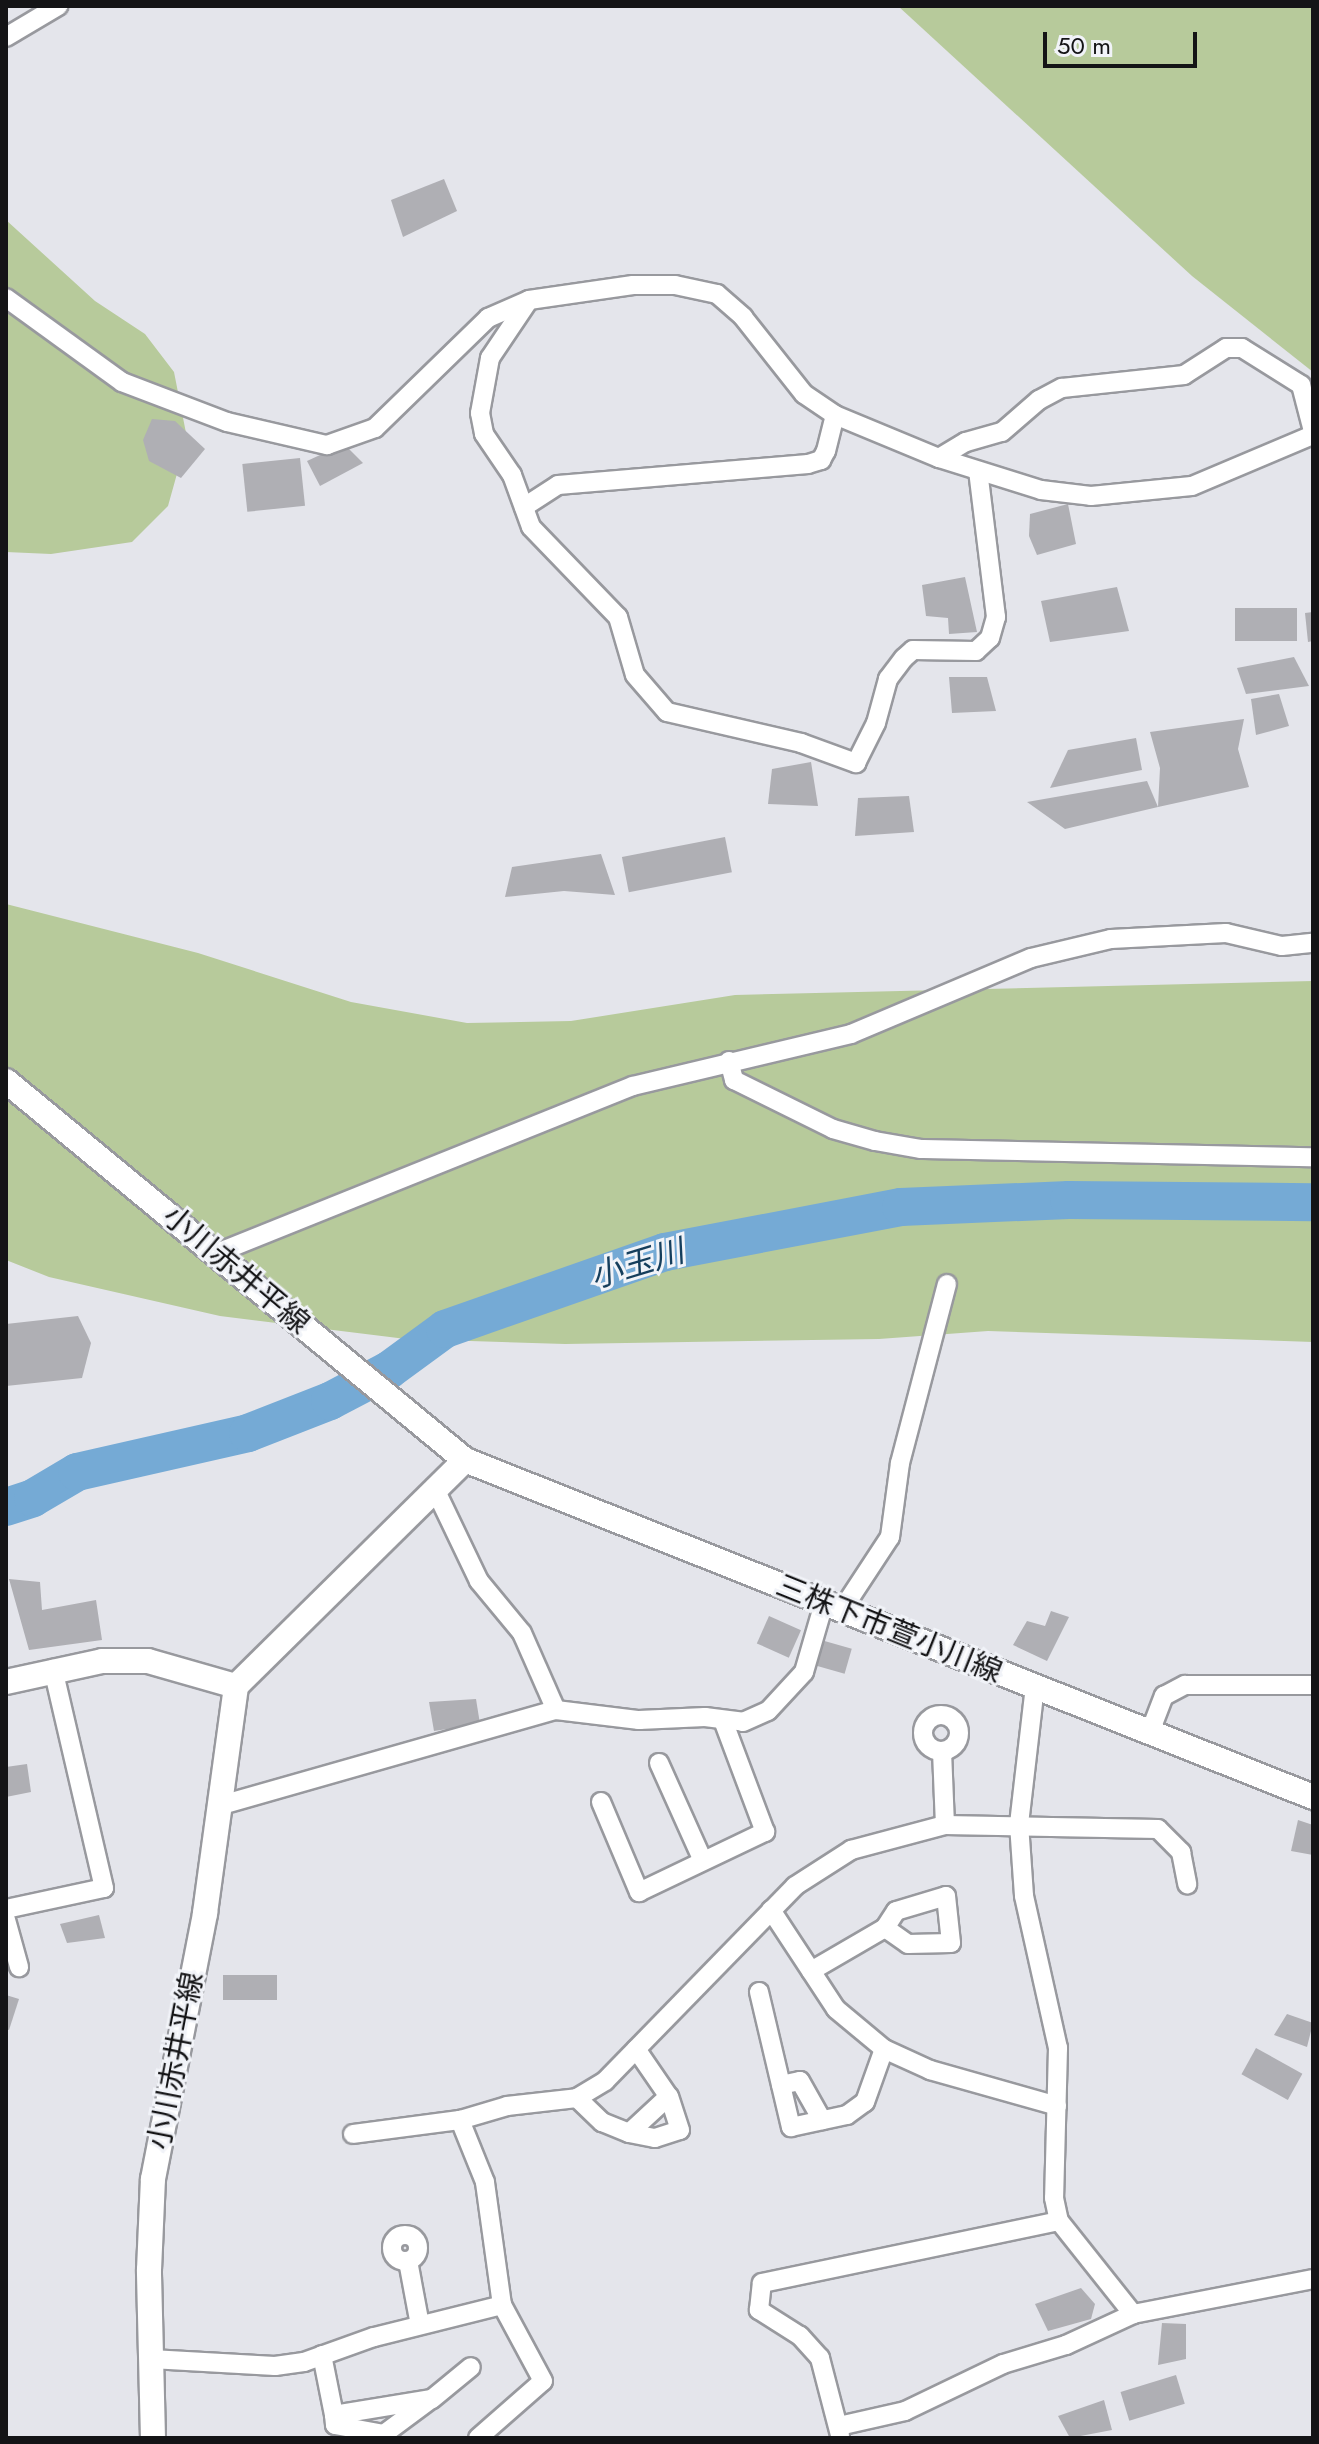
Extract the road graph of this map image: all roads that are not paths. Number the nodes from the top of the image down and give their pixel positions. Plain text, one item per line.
1 (58, 6) edge
2 (6, 37) edge
3 (6, 298) edge
4 (529, 300) junction
5 (1307, 381) edge
6 (835, 415) junction
7 (1313, 433) edge
8 (939, 458) junction
9 (978, 471) junction
10 (524, 507) junction
11 (1313, 943) edge
12 (729, 1061) junction
13 (6, 1081) edge
14 (1313, 1157) edge
15 (217, 1253) junction
16 (947, 1284) dead end
17 (465, 1460) junction
18 (434, 1487) junction
19 (833, 1607) junction
20 (53, 1669) junction
21 (6, 1682) edge
22 (1313, 1685) edge
23 (236, 1686) junction
24 (1035, 1686) junction
25 (556, 1710) junction
26 (724, 1723) junction
27 (1150, 1732) junction
28 (942, 1751) dead end
29 (659, 1763) dead end
30 (1313, 1797) edge
31 (601, 1802) dead end
32 (218, 1806) junction
33 (1019, 1824) junction
34 (945, 1825) junction
35 (703, 1861) junction
36 (1187, 1884) dead end
37 (6, 1909) edge
38 (771, 1910) junction
39 (6, 1920) edge
40 (885, 1928) dead end
41 (19, 1967) dead end
42 (811, 1971) junction
43 (759, 1992) dead end
44 (636, 2049) junction
45 (884, 2049) junction
46 (781, 2085) junction
47 (669, 2096) junction
48 (577, 2098) junction
49 (1057, 2106) junction
50 (460, 2120) junction
51 (822, 2120) junction
52 (629, 2133) junction
53 (353, 2134) dead end
54 (1059, 2221) junction
55 (408, 2261) dead end
56 (1313, 2279) edge
57 (502, 2305) junction
58 (1133, 2314) junction
59 (420, 2325) junction
60 (322, 2355) junction
61 (151, 2359) junction
62 (471, 2367) dead end
63 (432, 2399) junction
64 (334, 2415) junction
65 (840, 2432) edge
66 (153, 2438) edge
67 (478, 2438) edge

1 - 2 street
3 - 4 street
4 - 6 street
4 - 10 street
5 - 7 street
5 - 8 street
6 - 8 street
6 - 10 street
7 - 9 street
8 - 9 street
9 - 10 street
11 - 12 street
12 - 14 street
12 - 15 street
13 - 15 main road, 小川赤井平線
15 - 17 main road, 小川赤井平線
16 - 19 street
17 - 18 main road
17 - 19 main road, 三株下市萱小川線
18 - 23 main road
18 - 25 street
19 - 24 main road, 三株下市萱小川線
19 - 26 street
20 - 21 main road
20 - 23 main road
20 - 37 street
22 - 27 street
23 - 32 main road, 小川赤井平線
24 - 27 main road, 三株下市萱小川線
24 - 33 street
25 - 26 street
25 - 32 street
26 - 35 street
27 - 30 main road, 三株下市萱小川線
28 - 34 street
29 - 35 street
31 - 35 street
32 - 61 main road, 小川赤井平線
33 - 34 street
33 - 36 street
33 - 49 street
34 - 38 street
38 - 42 street
38 - 44 street
39 - 41 street
40 - 42 street
42 - 45 street
43 - 46 street
44 - 47 street
44 - 48 street
45 - 49 street
45 - 51 street
46 - 51 street
46 - 51 street
47 - 52 street
47 - 52 street
48 - 50 street
48 - 52 street
49 - 54 street
50 - 53 street
50 - 57 street
54 - 58 street
54 - 65 street
55 - 59 street
56 - 58 street
57 - 59 street
57 - 67 street
58 - 65 street
59 - 60 street
60 - 61 street
60 - 64 street
61 - 66 main road, 小川赤井平線
62 - 63 street
63 - 64 street
63 - 64 street

